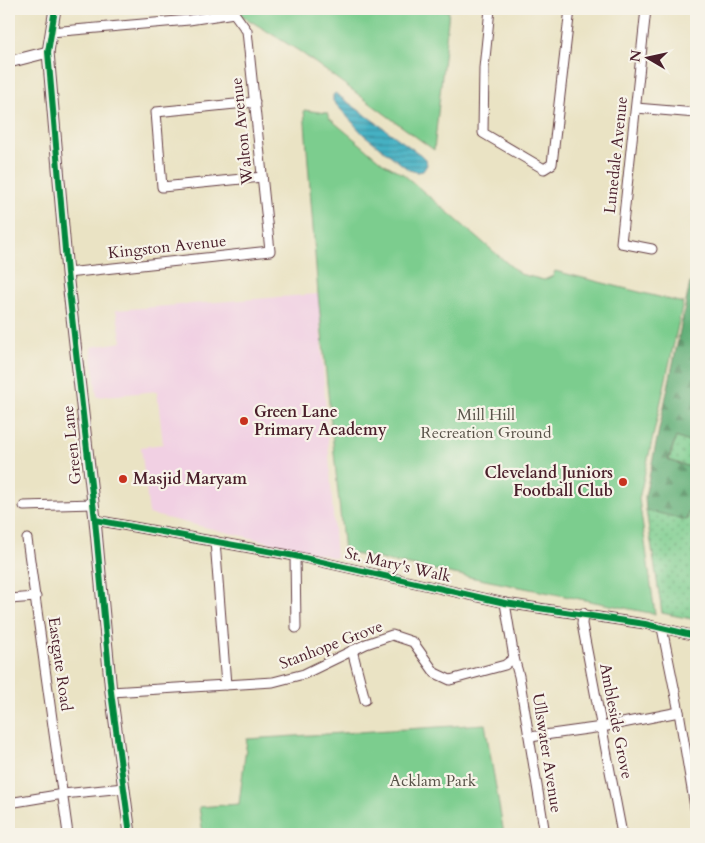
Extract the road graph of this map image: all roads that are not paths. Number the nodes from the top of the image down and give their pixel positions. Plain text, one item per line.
1 (55, 9) edge
2 (490, 9) edge
3 (570, 9) edge
4 (646, 9) edge
5 (235, 11) edge
6 (51, 32) junction
7 (48, 52) junction
8 (9, 62) edge
9 (255, 102) junction
10 (636, 108) junction
11 (696, 113) edge
12 (262, 178) junction
13 (652, 249) dead end
14 (270, 251) joint
15 (67, 273) junction
16 (93, 504) junction
17 (24, 506) dead end
18 (95, 520) junction
19 (27, 538) dead end
20 (215, 541) junction
21 (295, 556) junction
22 (36, 597) junction
23 (9, 599) edge
24 (505, 603) junction
25 (583, 613) junction
26 (296, 628) dead end
27 (662, 628) junction
28 (696, 636) edge
29 (352, 650) junction
30 (514, 658) junction
31 (226, 685) junction
32 (111, 692) junction
33 (364, 700) dead end
34 (679, 712) junction
35 (602, 726) junction
36 (530, 737) junction
37 (124, 788) junction
38 (63, 794) junction
39 (9, 803) edge
40 (696, 813) edge
41 (68, 834) edge
42 (130, 834) edge
43 (545, 834) edge
44 (622, 834) edge

1 - 6 street, Green Lane
2 - 3 street
4 - 10 street, Lunedale Avenue
5 - 6 street
5 - 9 street, Walton Avenue
6 - 7 street, Green Lane
7 - 8 street
7 - 15 street, Green Lane
9 - 12 street, Walton Avenue
9 - 12 street
10 - 11 street
10 - 13 street, Lunedale Avenue
12 - 14 street, Walton Avenue
14 - 15 street, Kingston Avenue
15 - 16 street, Green Lane
16 - 17 street
16 - 18 street, Green Lane
18 - 20 street, St. Mary's Walk
18 - 32 street, Green Lane
19 - 22 street, Eastgate Road
20 - 21 street, St. Mary's Walk
20 - 31 street
21 - 24 street, St. Mary's Walk
21 - 26 street
22 - 23 street
22 - 38 street, Eastgate Road
24 - 25 street, St. Mary's Walk
24 - 30 street
25 - 27 street, St. Mary's Walk
25 - 35 street, Ambleside Grove
27 - 28 street, St. Mary's Walk
27 - 34 street
29 - 30 street, Stanhope Grove
29 - 31 street, Stanhope Grove
29 - 33 street
30 - 36 street, Ullswater Avenue
31 - 32 street, Stanhope Grove
32 - 37 street, Green Lane
34 - 35 street
34 - 40 street
35 - 36 street
35 - 44 street, Ambleside Grove
36 - 43 street, Ullswater Avenue
37 - 38 street
37 - 42 street, Green Lane
38 - 39 street
38 - 41 street, Eastgate Road

